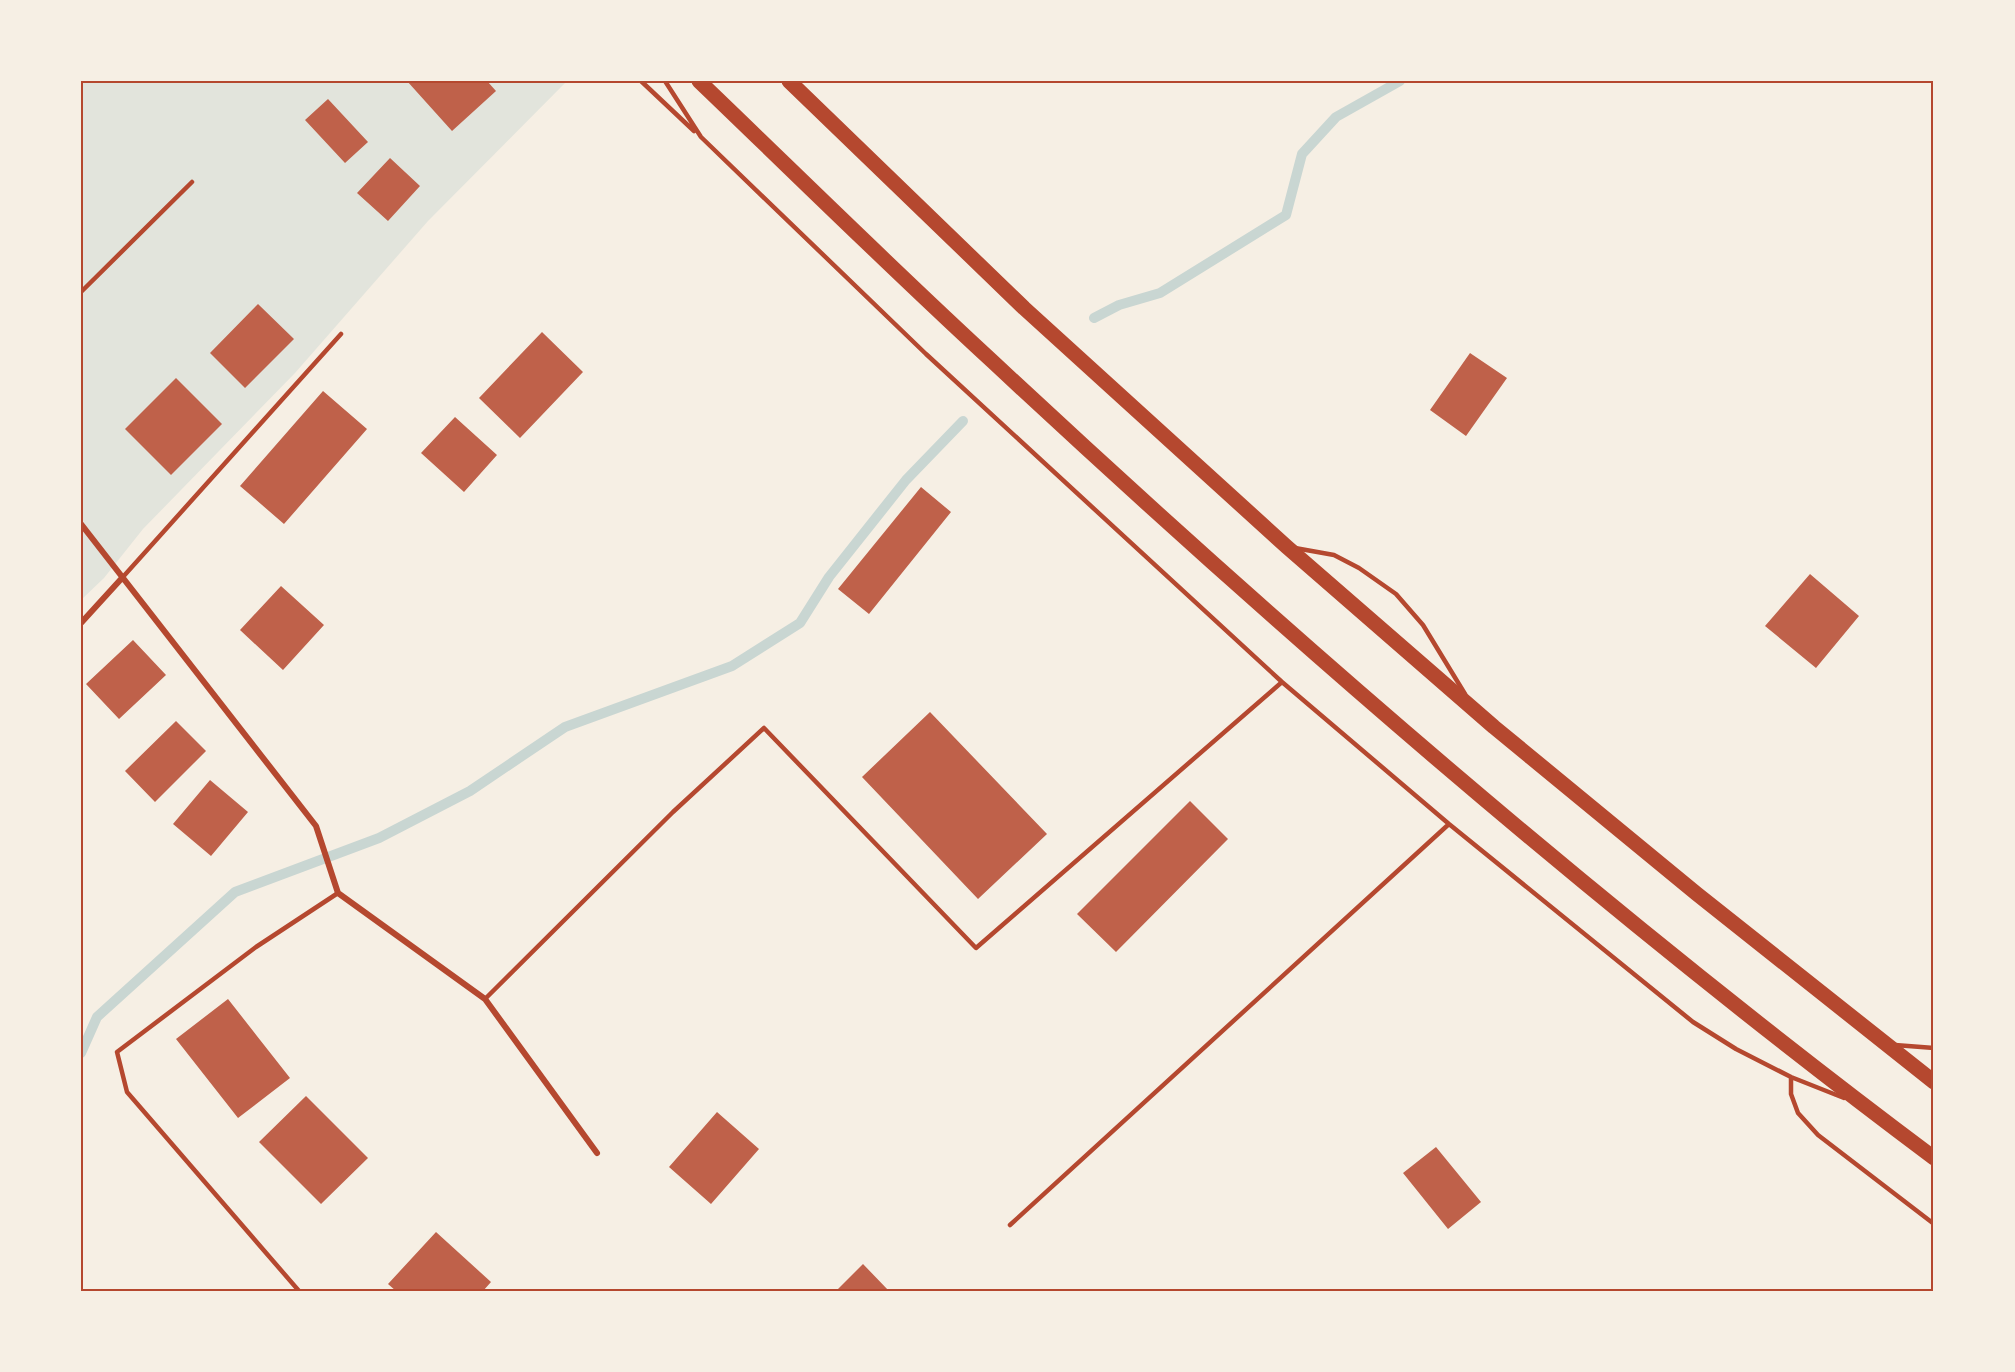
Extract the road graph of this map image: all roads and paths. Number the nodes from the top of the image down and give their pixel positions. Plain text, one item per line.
1 (641, 81) edge
2 (665, 81) edge
3 (699, 81) edge
4 (789, 81) edge
5 (701, 137) junction
6 (192, 182) dead end
7 (81, 292) edge
8 (342, 334) dead end
9 (81, 524) edge
10 (1287, 547) junction
11 (122, 578) junction
12 (81, 623) edge
13 (1282, 681) junction
14 (1478, 714) junction
15 (1449, 824) junction
16 (338, 893) junction
17 (485, 999) junction
18 (1885, 1044) junction
19 (1934, 1048) edge
20 (1791, 1077) junction
21 (1934, 1082) edge
22 (1864, 1105) junction
23 (597, 1153) dead end
24 (1934, 1158) edge
25 (1934, 1224) edge
26 (1010, 1226) dead end
27 (299, 1291) edge

1 - 5 lane
2 - 5 lane
3 - 22 main road
4 - 10 main road
5 - 13 lane
6 - 7 lane
8 - 11 lane
9 - 11 street
10 - 14 main road
10 - 14 lane
11 - 12 street
11 - 16 street
13 - 15 lane
13 - 17 lane
14 - 18 main road
15 - 20 lane
15 - 26 lane
16 - 17 street
16 - 27 lane
17 - 23 street
18 - 19 lane
18 - 21 main road
20 - 22 lane
20 - 25 lane
22 - 24 main road

